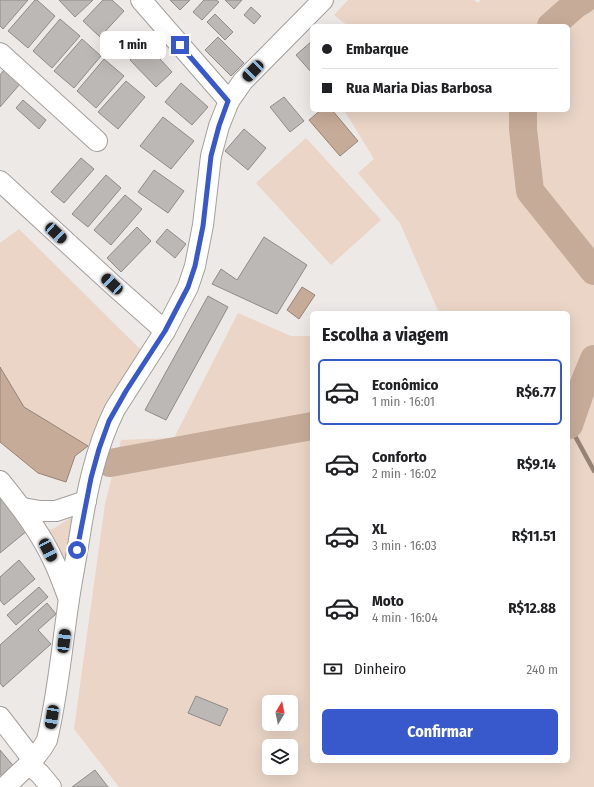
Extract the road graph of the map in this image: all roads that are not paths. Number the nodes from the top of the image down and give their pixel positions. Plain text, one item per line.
1 (140, 0) edge
2 (323, 0) edge
3 (0, 53) edge
4 (228, 101) junction
5 (97, 141) dead end
6 (0, 181) edge
7 (165, 331) junction
8 (0, 481) edge
9 (86, 501) junction
10 (23, 508) junction
11 (69, 599) junction
12 (0, 717) edge
13 (31, 762) junction
14 (4, 787) edge
15 (51, 787) edge

1 - 4 street
2 - 4 street
3 - 5 street
4 - 7 street
6 - 7 street
7 - 9 street
8 - 10 street
9 - 10 street
9 - 11 street
10 - 11 street
11 - 13 street
12 - 13 street
13 - 14 street
13 - 15 street

